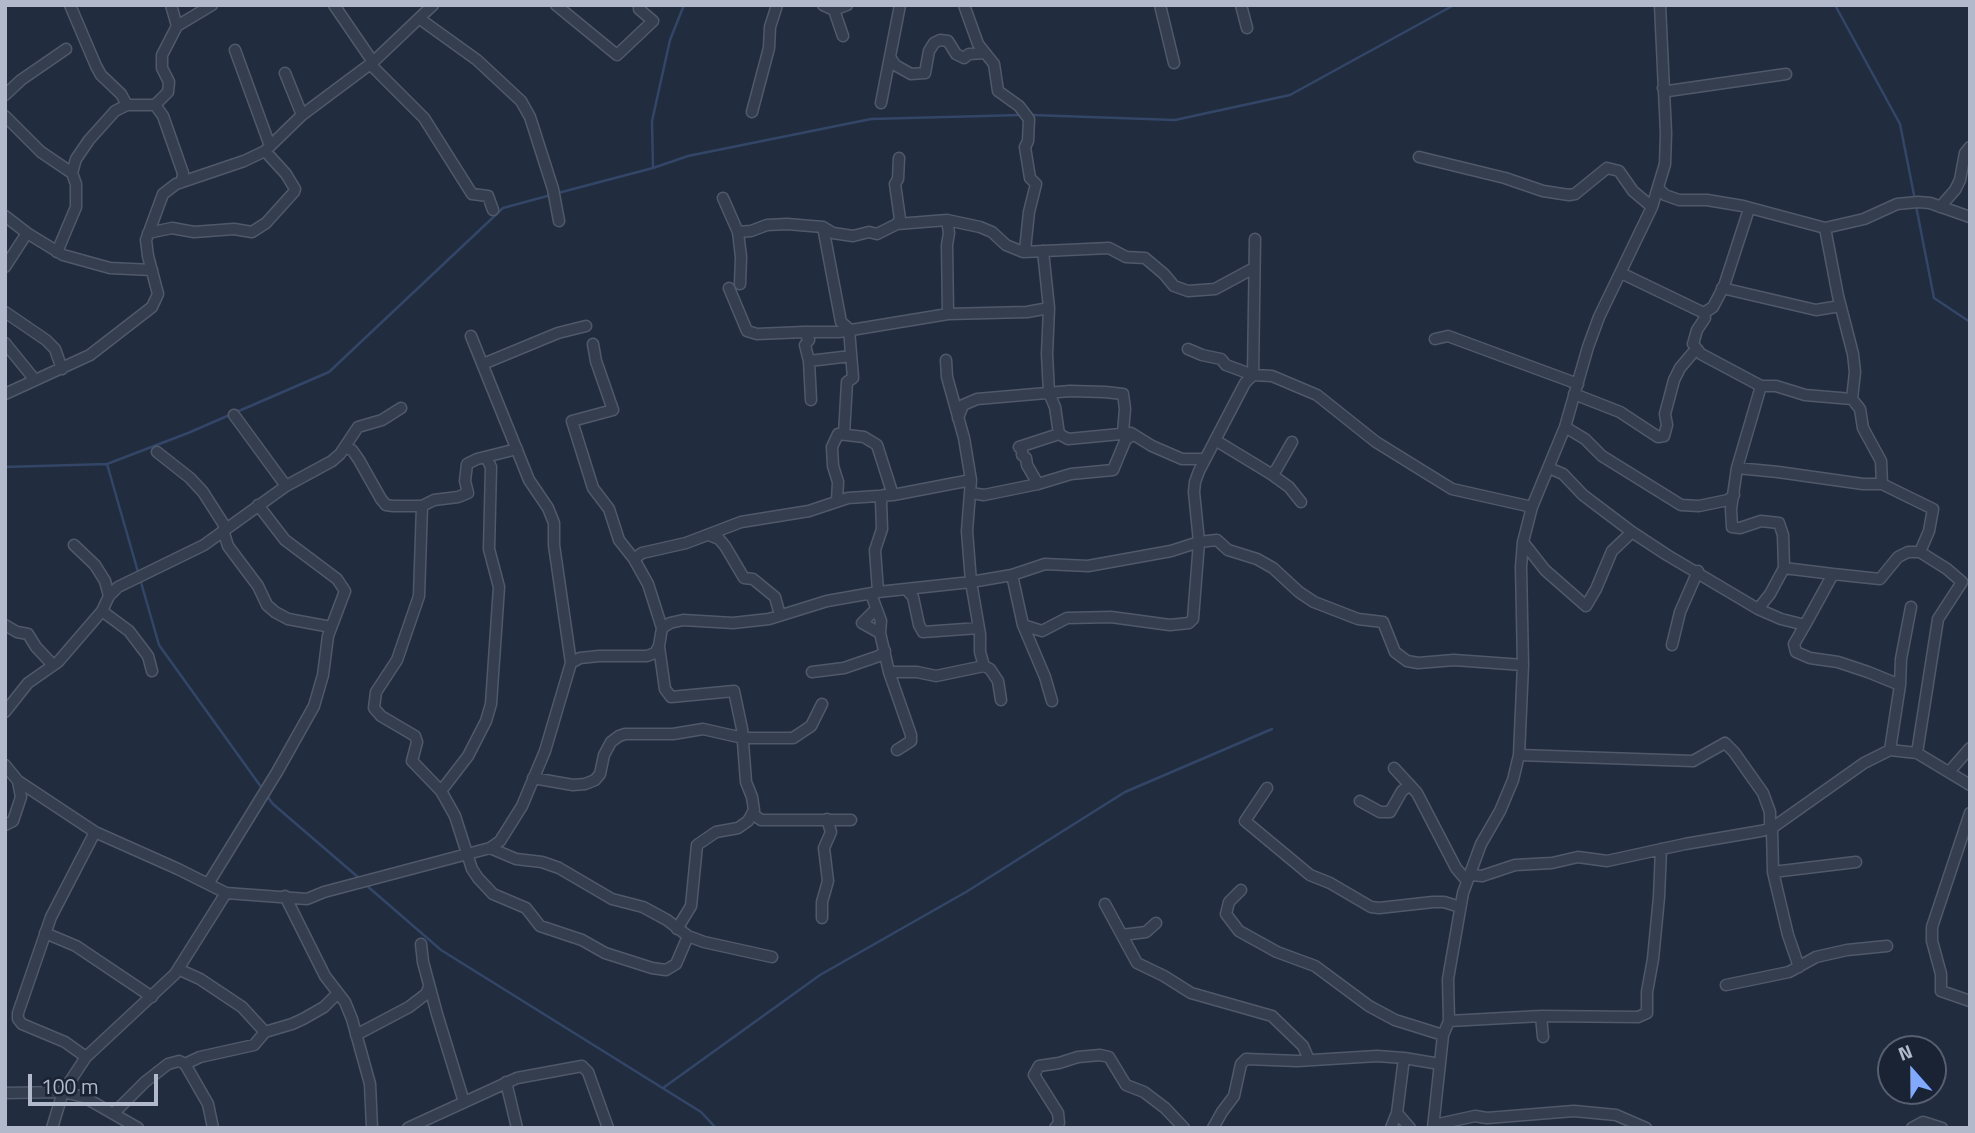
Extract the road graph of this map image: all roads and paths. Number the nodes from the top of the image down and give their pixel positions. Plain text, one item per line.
1 (70, 5) edge
2 (171, 5) edge
3 (212, 5) edge
4 (334, 5) edge
5 (433, 5) edge
6 (556, 5) edge
7 (639, 5) edge
8 (777, 5) edge
9 (823, 5) edge
10 (847, 5) edge
11 (900, 5) edge
12 (964, 5) edge
13 (1160, 5) edge
14 (1241, 5) edge
15 (1660, 5) edge
16 (834, 10) junction
17 (419, 19) junction
18 (177, 26) junction
19 (1247, 28) dead end
20 (843, 36) dead end
21 (65, 49) dead end
22 (235, 50) dead end
23 (985, 53) junction
24 (890, 57) junction
25 (371, 63) junction
26 (1174, 63) dead end
27 (285, 73) dead end
28 (1786, 74) dead end
29 (1663, 88) junction
30 (5, 95) edge
31 (881, 103) dead end
32 (127, 104) junction
33 (155, 105) junction
34 (752, 112) dead end
35 (302, 115) junction
36 (5, 116) edge
37 (1970, 147) edge
38 (267, 149) junction
39 (1419, 157) dead end
40 (900, 158) dead end
41 (72, 173) junction
42 (181, 182) junction
43 (1659, 189) junction
44 (723, 198) dead end
45 (1652, 207) junction
46 (1940, 207) junction
47 (1749, 209) junction
48 (493, 210) dead end
49 (5, 216) edge
50 (1970, 217) edge
51 (947, 220) junction
52 (559, 221) dead end
53 (897, 224) junction
54 (822, 227) junction
55 (1825, 228) junction
56 (738, 232) junction
57 (27, 233) junction
58 (148, 233) junction
59 (1255, 239) dead end
60 (1026, 250) junction
61 (1042, 251) junction
62 (57, 252) junction
63 (5, 267) edge
64 (1254, 268) junction
65 (152, 270) junction
66 (1621, 272) junction
67 (740, 284) dead end
68 (729, 288) dead end
69 (1723, 288) junction
70 (1840, 306) junction
71 (1049, 308) junction
72 (5, 312) edge
73 (1704, 313) junction
74 (948, 314) junction
75 (586, 326) dead end
76 (849, 329) junction
77 (804, 332) junction
78 (471, 336) dead end
79 (1435, 339) dead end
80 (5, 343) edge
81 (593, 344) dead end
82 (1188, 349) dead end
83 (1696, 349) junction
84 (850, 356) junction
85 (809, 360) junction
86 (946, 360) dead end
87 (483, 364) junction
88 (62, 369) junction
89 (1254, 375) junction
90 (35, 380) junction
91 (1761, 386) junction
92 (1576, 389) junction
93 (1049, 393) junction
94 (5, 394) edge
95 (1852, 399) junction
96 (811, 400) dead end
97 (401, 408) dead end
98 (234, 415) dead end
99 (958, 419) junction
100 (1565, 427) junction
101 (844, 434) junction
102 (1059, 434) junction
103 (1128, 434) junction
104 (1215, 440) junction
105 (1292, 442) dead end
106 (344, 447) junction
107 (517, 449) junction
108 (157, 452) dead end
109 (486, 457) junction
110 (1205, 459) junction
111 (1549, 468) junction
112 (1737, 468) junction
113 (1271, 474) junction
114 (971, 481) junction
115 (1038, 484) junction
116 (1882, 484) junction
117 (286, 486) junction
118 (971, 493) junction
119 (888, 495) junction
120 (1734, 495) junction
121 (837, 501) junction
122 (1301, 502) dead end
123 (258, 505) junction
124 (422, 506) junction
125 (1532, 507) junction
126 (225, 529) junction
127 (1632, 532) junction
128 (709, 535) junction
129 (1199, 542) junction
130 (1523, 542) junction
131 (74, 545) dead end
132 (1920, 552) junction
133 (634, 559) junction
134 (1784, 568) junction
135 (1698, 571) junction
136 (1833, 574) junction
137 (1012, 575) junction
138 (971, 582) junction
139 (1966, 584) edge
140 (906, 589) junction
141 (875, 593) junction
142 (109, 596) junction
143 (1911, 607) dead end
144 (1758, 608) junction
145 (875, 610) junction
146 (102, 611) junction
147 (780, 615) junction
148 (5, 625) edge
149 (1023, 625) junction
150 (1805, 625) junction
151 (331, 627) junction
152 (662, 628) junction
153 (979, 628) junction
154 (880, 633) junction
155 (1672, 645) dead end
156 (659, 646) junction
157 (884, 651) junction
158 (571, 663) junction
159 (53, 665) junction
160 (1523, 665) junction
161 (984, 666) junction
162 (152, 671) dead end
163 (812, 672) dead end
164 (889, 673) junction
165 (1900, 685) junction
166 (1001, 700) dead end
167 (1052, 701) dead end
168 (822, 704) dead end
169 (5, 712) edge
170 (743, 738) junction
171 (1970, 748) edge
172 (897, 750) dead end
173 (1890, 750) junction
174 (1917, 753) junction
175 (1519, 755) junction
176 (5, 765) edge
177 (1394, 768) dead end
178 (1949, 772) junction
179 (533, 778) junction
180 (18, 780) junction
181 (1410, 785) junction
182 (1970, 785) edge
183 (1267, 788) dead end
184 (441, 791) junction
185 (1360, 801) dead end
186 (1970, 813) edge
187 (753, 814) junction
188 (827, 819) junction
189 (851, 820) dead end
190 (5, 825) edge
191 (1771, 828) junction
192 (95, 832) junction
193 (490, 848) junction
194 (1661, 849) junction
195 (469, 854) junction
196 (1856, 862) dead end
197 (1773, 872) junction
198 (1469, 878) junction
199 (208, 884) junction
200 (1241, 890) dead end
201 (226, 894) junction
202 (285, 895) junction
203 (1105, 904) dead end
204 (1460, 907) junction
205 (822, 918) dead end
206 (1156, 923) dead end
207 (677, 929) junction
208 (45, 933) junction
209 (1122, 935) junction
210 (688, 936) junction
211 (421, 944) dead end
212 (1887, 946) dead end
213 (772, 957) dead end
214 (1799, 967) junction
215 (178, 969) junction
216 (1726, 985) dead end
217 (429, 987) junction
218 (337, 994) junction
219 (152, 997) junction
220 (1970, 1001) edge
221 (1541, 1016) junction
222 (1449, 1021) junction
223 (265, 1032) junction
224 (356, 1035) junction
225 (1443, 1035) junction
226 (1543, 1037) dead end
227 (86, 1057) junction
228 (1404, 1058) junction
229 (1309, 1060) junction
230 (185, 1064) junction
231 (1440, 1065) junction
232 (506, 1082) junction
233 (63, 1092) junction
234 (5, 1093) edge
235 (464, 1102) junction
236 (114, 1113) junction
237 (1397, 1113) junction
238 (424, 1125) edge
239 (1434, 1127) edge
240 (52, 1128) edge
241 (138, 1128) edge
242 (213, 1128) edge
243 (372, 1128) edge
244 (408, 1128) edge
245 (517, 1128) edge
246 (608, 1128) edge
247 (1055, 1128) edge
248 (1184, 1128) edge
249 (1213, 1128) edge
250 (1391, 1128) edge
251 (1410, 1128) edge
252 (1646, 1128) edge
253 (1912, 1128) edge
254 (1942, 1128) edge

1 - 32 street
2 - 18 street
3 - 18 street
4 - 25 street
5 - 17 street
6 - 7 street
8 - 34 street
9 - 16 street
10 - 16 street
11 - 24 street
12 - 23 street
13 - 26 street
14 - 19 street
15 - 29 street
16 - 20 street
17 - 25 street
17 - 52 street
18 - 33 street
21 - 30 street
22 - 38 street
23 - 24 street
23 - 60 street
24 - 31 street
25 - 35 street
25 - 48 street
27 - 35 street
28 - 29 street
29 - 43 street
32 - 33 street
32 - 41 street
33 - 42 street
35 - 38 street
36 - 41 street
37 - 46 street
38 - 42 street
38 - 58 street
39 - 45 street
40 - 53 street
41 - 62 street
42 - 58 street
43 - 45 street
43 - 47 street
44 - 56 street
45 - 66 street
46 - 50 street
46 - 55 street
47 - 55 street
47 - 69 street
49 - 57 street
51 - 53 street
51 - 60 street
51 - 74 street
53 - 54 street
54 - 56 street
54 - 76 street
55 - 70 street
56 - 67 street
57 - 62 street
57 - 63 street
58 - 65 street
59 - 64 street
60 - 61 street
61 - 64 street
61 - 71 street
62 - 65 street
64 - 89 street
65 - 88 street
66 - 73 street
66 - 92 street
68 - 77 street
69 - 70 street
69 - 73 street
70 - 95 street
71 - 74 street
71 - 93 street
72 - 88 street
73 - 83 street
74 - 76 street
75 - 87 street
76 - 77 street
76 - 84 street
77 - 85 street
78 - 87 street
79 - 92 street
80 - 90 street
81 - 133 street
82 - 89 street
83 - 91 street
83 - 92 street
84 - 85 street
84 - 101 street
85 - 96 street
86 - 99 street
87 - 107 street
88 - 90 street
89 - 104 street
89 - 125 street
90 - 94 street
91 - 95 street
91 - 112 street
92 - 100 street
93 - 99 street
93 - 102 street
93 - 103 street
95 - 116 street
97 - 106 street
98 - 117 street
99 - 114 street
100 - 111 street
100 - 120 street
101 - 119 street
101 - 121 street
102 - 103 street
102 - 115 street
103 - 110 street
103 - 115 street
104 - 110 street
104 - 113 street
105 - 113 street
106 - 117 street
106 - 124 street
107 - 109 street
107 - 158 street
108 - 126 street
109 - 124 street
109 - 184 street
110 - 129 street
111 - 125 street
111 - 127 street
112 - 116 street
112 - 120 street
113 - 122 street
114 - 118 street
114 - 119 street
115 - 118 street
116 - 132 street
117 - 123 street
118 - 138 street
119 - 121 street
119 - 141 street
120 - 134 street
121 - 128 street
123 - 126 street
123 - 151 street
124 - 184 street
125 - 130 street
126 - 142 street
126 - 151 street
127 - 130 street
127 - 135 street
128 - 133 street
128 - 147 street
129 - 137 street
129 - 149 street
129 - 160 street
130 - 160 street
131 - 142 street
132 - 136 street
132 - 139 street
133 - 152 street
134 - 136 street
134 - 144 street
135 - 144 street
135 - 155 street
136 - 150 street
137 - 138 street
137 - 149 street
138 - 140 street
138 - 153 street
139 - 174 street
140 - 141 street
140 - 153 street
141 - 145 street
141 - 147 street
142 - 146 street
143 - 165 street
144 - 150 street
145 - 154 street
145 - 154 street
146 - 159 street
146 - 162 street
147 - 152 street
148 - 159 street
149 - 167 street
150 - 165 street
151 - 199 street
152 - 156 street
153 - 161 street
154 - 157 street
156 - 158 street
156 - 170 street
157 - 163 street
157 - 164 street
158 - 179 street
159 - 169 street
160 - 175 street
161 - 164 street
161 - 166 street
164 - 172 street
165 - 173 street
168 - 170 street
170 - 179 street
170 - 187 street
171 - 178 street
173 - 174 street
173 - 191 street
174 - 178 street
175 - 191 street
175 - 198 street
176 - 180 street
177 - 181 street
178 - 182 street
179 - 193 street
180 - 190 street
180 - 192 street
181 - 185 street
181 - 198 street
183 - 204 street
184 - 195 street
186 - 220 street
187 - 188 street
187 - 207 street
188 - 189 street
188 - 205 street
191 - 194 street
191 - 197 street
192 - 199 street
192 - 208 street
193 - 195 street
193 - 207 street
194 - 198 street
194 - 221 street
195 - 202 street
195 - 210 street
196 - 197 street
197 - 214 street
198 - 204 street
199 - 201 street
200 - 225 street
201 - 202 street
201 - 215 street
202 - 218 street
203 - 209 street
204 - 222 street
206 - 209 street
207 - 210 street
208 - 219 street
208 - 227 street
209 - 229 street
210 - 213 street
211 - 217 street
212 - 214 street
214 - 216 street
215 - 219 street
215 - 223 street
217 - 224 street
217 - 235 street
218 - 223 street
218 - 224 street
219 - 227 street
221 - 222 street
221 - 226 street
222 - 225 street
223 - 230 street
224 - 243 street
225 - 231 street
227 - 233 street
228 - 229 street
228 - 231 street
228 - 237 street
229 - 249 street
230 - 236 street
230 - 242 street
231 - 239 street
232 - 235 street
232 - 245 street
232 - 246 street
233 - 234 street
233 - 236 street
233 - 240 street
235 - 238 street
236 - 241 street
237 - 250 street
237 - 251 street
238 - 244 street
239 - 252 street
247 - 248 street
253 - 254 street

